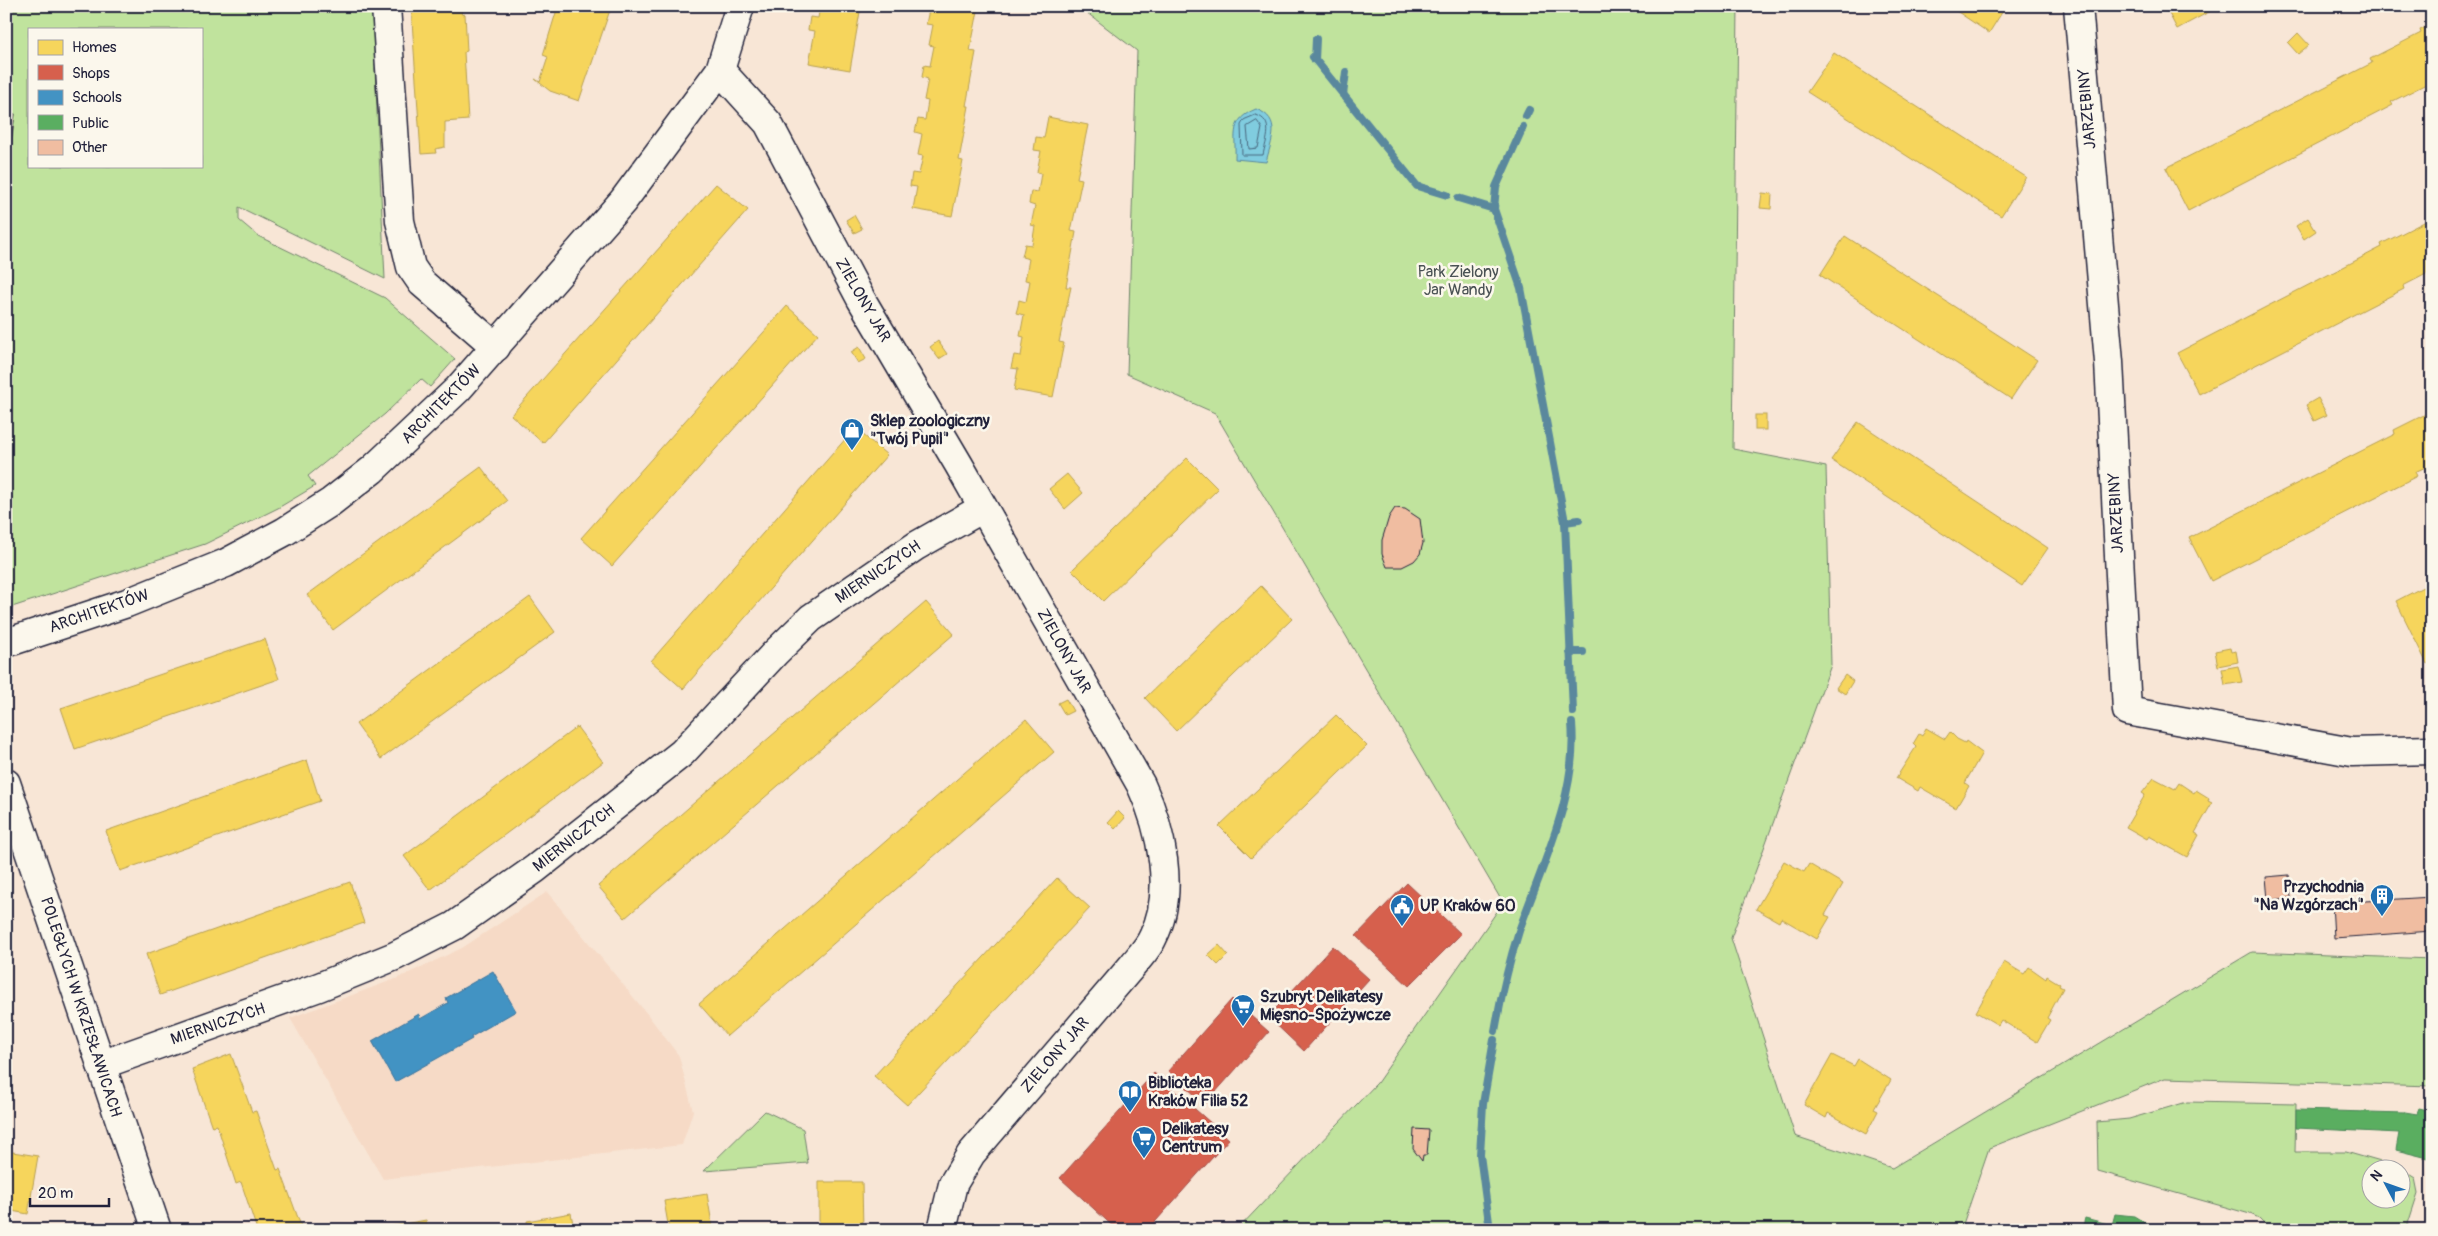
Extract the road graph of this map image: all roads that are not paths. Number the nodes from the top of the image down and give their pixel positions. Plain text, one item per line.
1 (386, 6) edge
2 (740, 6) edge
3 (2078, 6) edge
4 (720, 70) junction
5 (496, 347) junction
6 (983, 508) junction
7 (6, 643) edge
8 (2432, 750) edge
9 (6, 783) edge
10 (101, 1065) junction
11 (157, 1230) edge
12 (942, 1230) edge

1 - 5 street
2 - 4 street, ARCHITEKTÓW
3 - 8 street, JARZĘBINY
4 - 5 street, ARCHITEKTÓW
4 - 6 street, ZIELONY JAR
5 - 7 street, ARCHITEKTÓW
6 - 10 street, MIERNICZYCH
6 - 12 street, ZIELONY JAR
9 - 10 street, POLEGŁYCH W KRZESŁAWICACH
10 - 11 street, POLEGŁYCH W KRZESŁAWICACH

